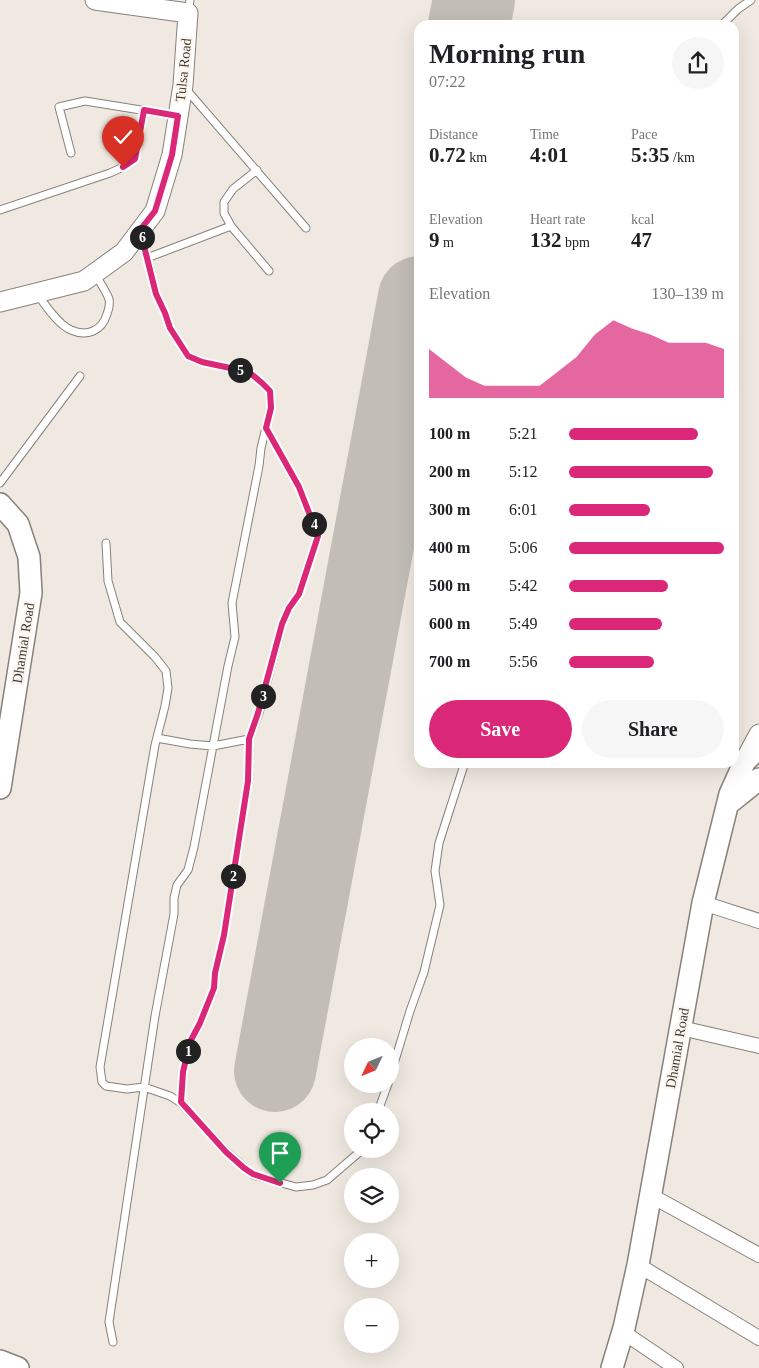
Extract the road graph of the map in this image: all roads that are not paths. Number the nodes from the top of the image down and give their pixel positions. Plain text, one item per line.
1 (95, 0) edge
2 (751, 0) edge
3 (189, 6) edge
4 (727, 20) edge
5 (183, 86) junction
6 (144, 110) junction
7 (178, 116) junction
8 (71, 154) dead end
9 (257, 170) junction
10 (0, 210) edge
11 (231, 226) junction
12 (306, 228) dead end
13 (140, 230) junction
14 (147, 258) junction
15 (269, 272) dead end
16 (95, 273) junction
17 (37, 293) junction
18 (0, 302) edge
19 (80, 376) dead end
20 (266, 428) junction
21 (0, 483) edge
22 (0, 504) edge
23 (106, 543) dead end
24 (759, 734) edge
25 (157, 738) junction
26 (249, 739) junction
27 (213, 746) junction
28 (752, 755) edge
29 (463, 768) edge
30 (759, 779) edge
31 (0, 788) edge
32 (728, 804) junction
33 (703, 903) junction
34 (759, 922) edge
35 (681, 1028) junction
36 (759, 1046) edge
37 (399, 1047) edge
38 (144, 1087) junction
39 (181, 1102) junction
40 (353, 1158) edge
41 (650, 1195) junction
42 (759, 1256) edge
43 (638, 1265) junction
44 (623, 1332) junction
45 (759, 1338) edge
46 (112, 1342) dead end
47 (0, 1361) edge
48 (18, 1368) edge
49 (612, 1368) edge
50 (676, 1368) edge

1 - 3 street, Tulsa Road
2 - 4 lane
3 - 5 street, Tulsa Road
5 - 7 street, Tulsa Road
5 - 9 lane
6 - 7 lane
6 - 8 lane
6 - 10 lane
7 - 13 street, Tulsa Road
9 - 11 lane
9 - 12 lane
11 - 14 lane
11 - 15 lane
13 - 14 lane
13 - 16 street, Tulsa Road
14 - 20 lane
16 - 17 street, Tulsa Road
16 - 17 lane
17 - 18 street, Tulsa Road
19 - 21 lane
20 - 26 lane
20 - 27 lane
22 - 31 main road, Dhamial Road
23 - 25 lane
24 - 28 street, Dhamial Road
25 - 27 lane
25 - 38 lane
26 - 27 lane
26 - 39 lane
27 - 38 lane
28 - 32 main road, Dhamial Road
29 - 37 lane
30 - 32 main road
32 - 33 main road, Dhamial Road
33 - 34 street
33 - 35 main road, Dhamial Road
35 - 36 street
35 - 41 main road, Dhamial Road
38 - 39 lane
38 - 46 lane
39 - 40 lane
41 - 42 street
41 - 43 main road, Dhamial Road
43 - 44 main road, Dhamial Road
43 - 45 street
44 - 49 main road, Dhamial Road
44 - 50 street
47 - 48 main road

